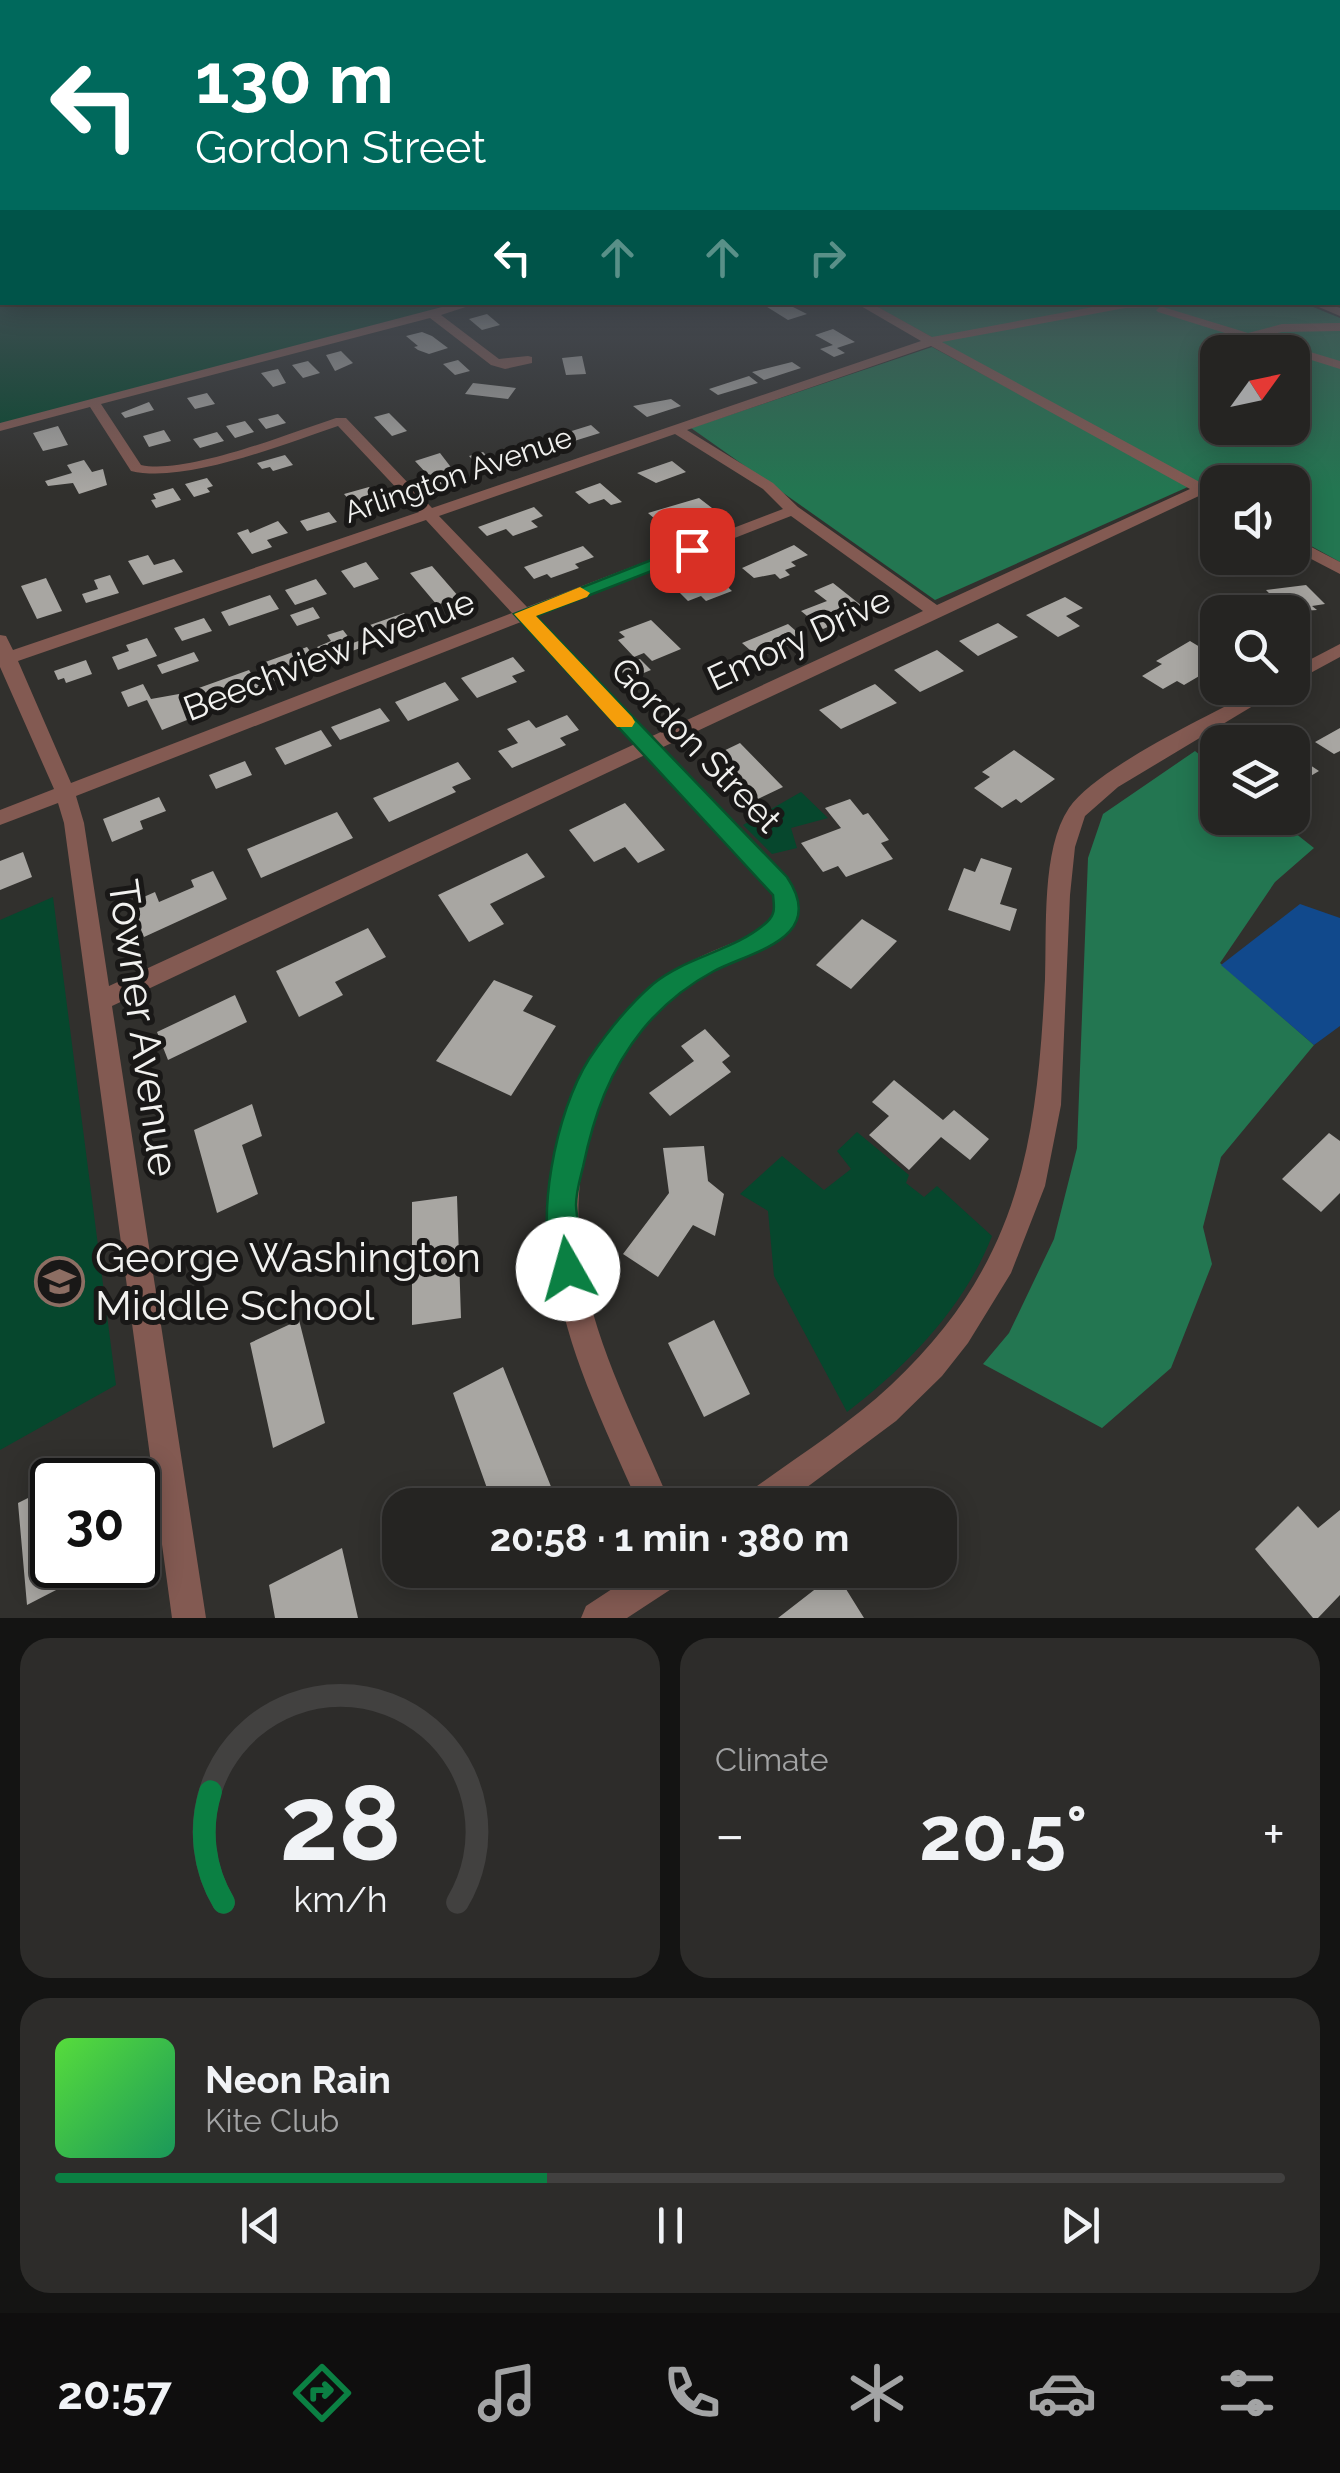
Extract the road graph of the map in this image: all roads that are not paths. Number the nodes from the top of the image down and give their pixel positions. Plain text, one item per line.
1 (335, 340) edge
2 (465, 340) edge
3 (929, 340) edge
4 (948, 340) edge
5 (934, 342) junction
6 (1310, 355) edge
7 (528, 360) dead end
8 (1340, 365) edge
9 (94, 402) junction
10 (0, 427) edge
11 (676, 430) junction
12 (1200, 488) edge
13 (1200, 489) edge
14 (793, 510) junction
15 (428, 514) junction
16 (1310, 552) edge
17 (1340, 569) edge
18 (934, 611) junction
19 (524, 614) junction
20 (1340, 650) edge
21 (2, 653) edge
22 (1310, 667) edge
23 (1245, 705) edge
24 (647, 745) junction
25 (65, 792) junction
26 (0, 818) edge
27 (99, 1001) junction
28 (648, 1488) edge
29 (780, 1488) edge
30 (643, 1588) edge
31 (189, 1618) edge
32 (598, 1618) edge

1 - 9 street
2 - 7 street
3 - 5 street
4 - 5 street, Arlington Avenue
5 - 11 street, Arlington Avenue
5 - 12 street
6 - 8 street
9 - 10 street
9 - 15 street, Gordon Street
11 - 14 street
11 - 15 street, Arlington Avenue
13 - 18 street, Emory Drive
14 - 18 street
14 - 19 street, Beechview Avenue
15 - 19 street, Gordon Street
15 - 21 street, Arlington Avenue
16 - 17 street
18 - 24 street, Emory Drive
19 - 24 street, Gordon Street
19 - 25 street, Beechview Avenue
20 - 22 street
21 - 25 street, Towner Avenue
23 - 29 street
24 - 27 street, Emory Drive
24 - 28 street, Gordon Street
25 - 26 street, Beechview Avenue
25 - 27 street, Towner Avenue
27 - 31 street, Towner Avenue
30 - 32 street

